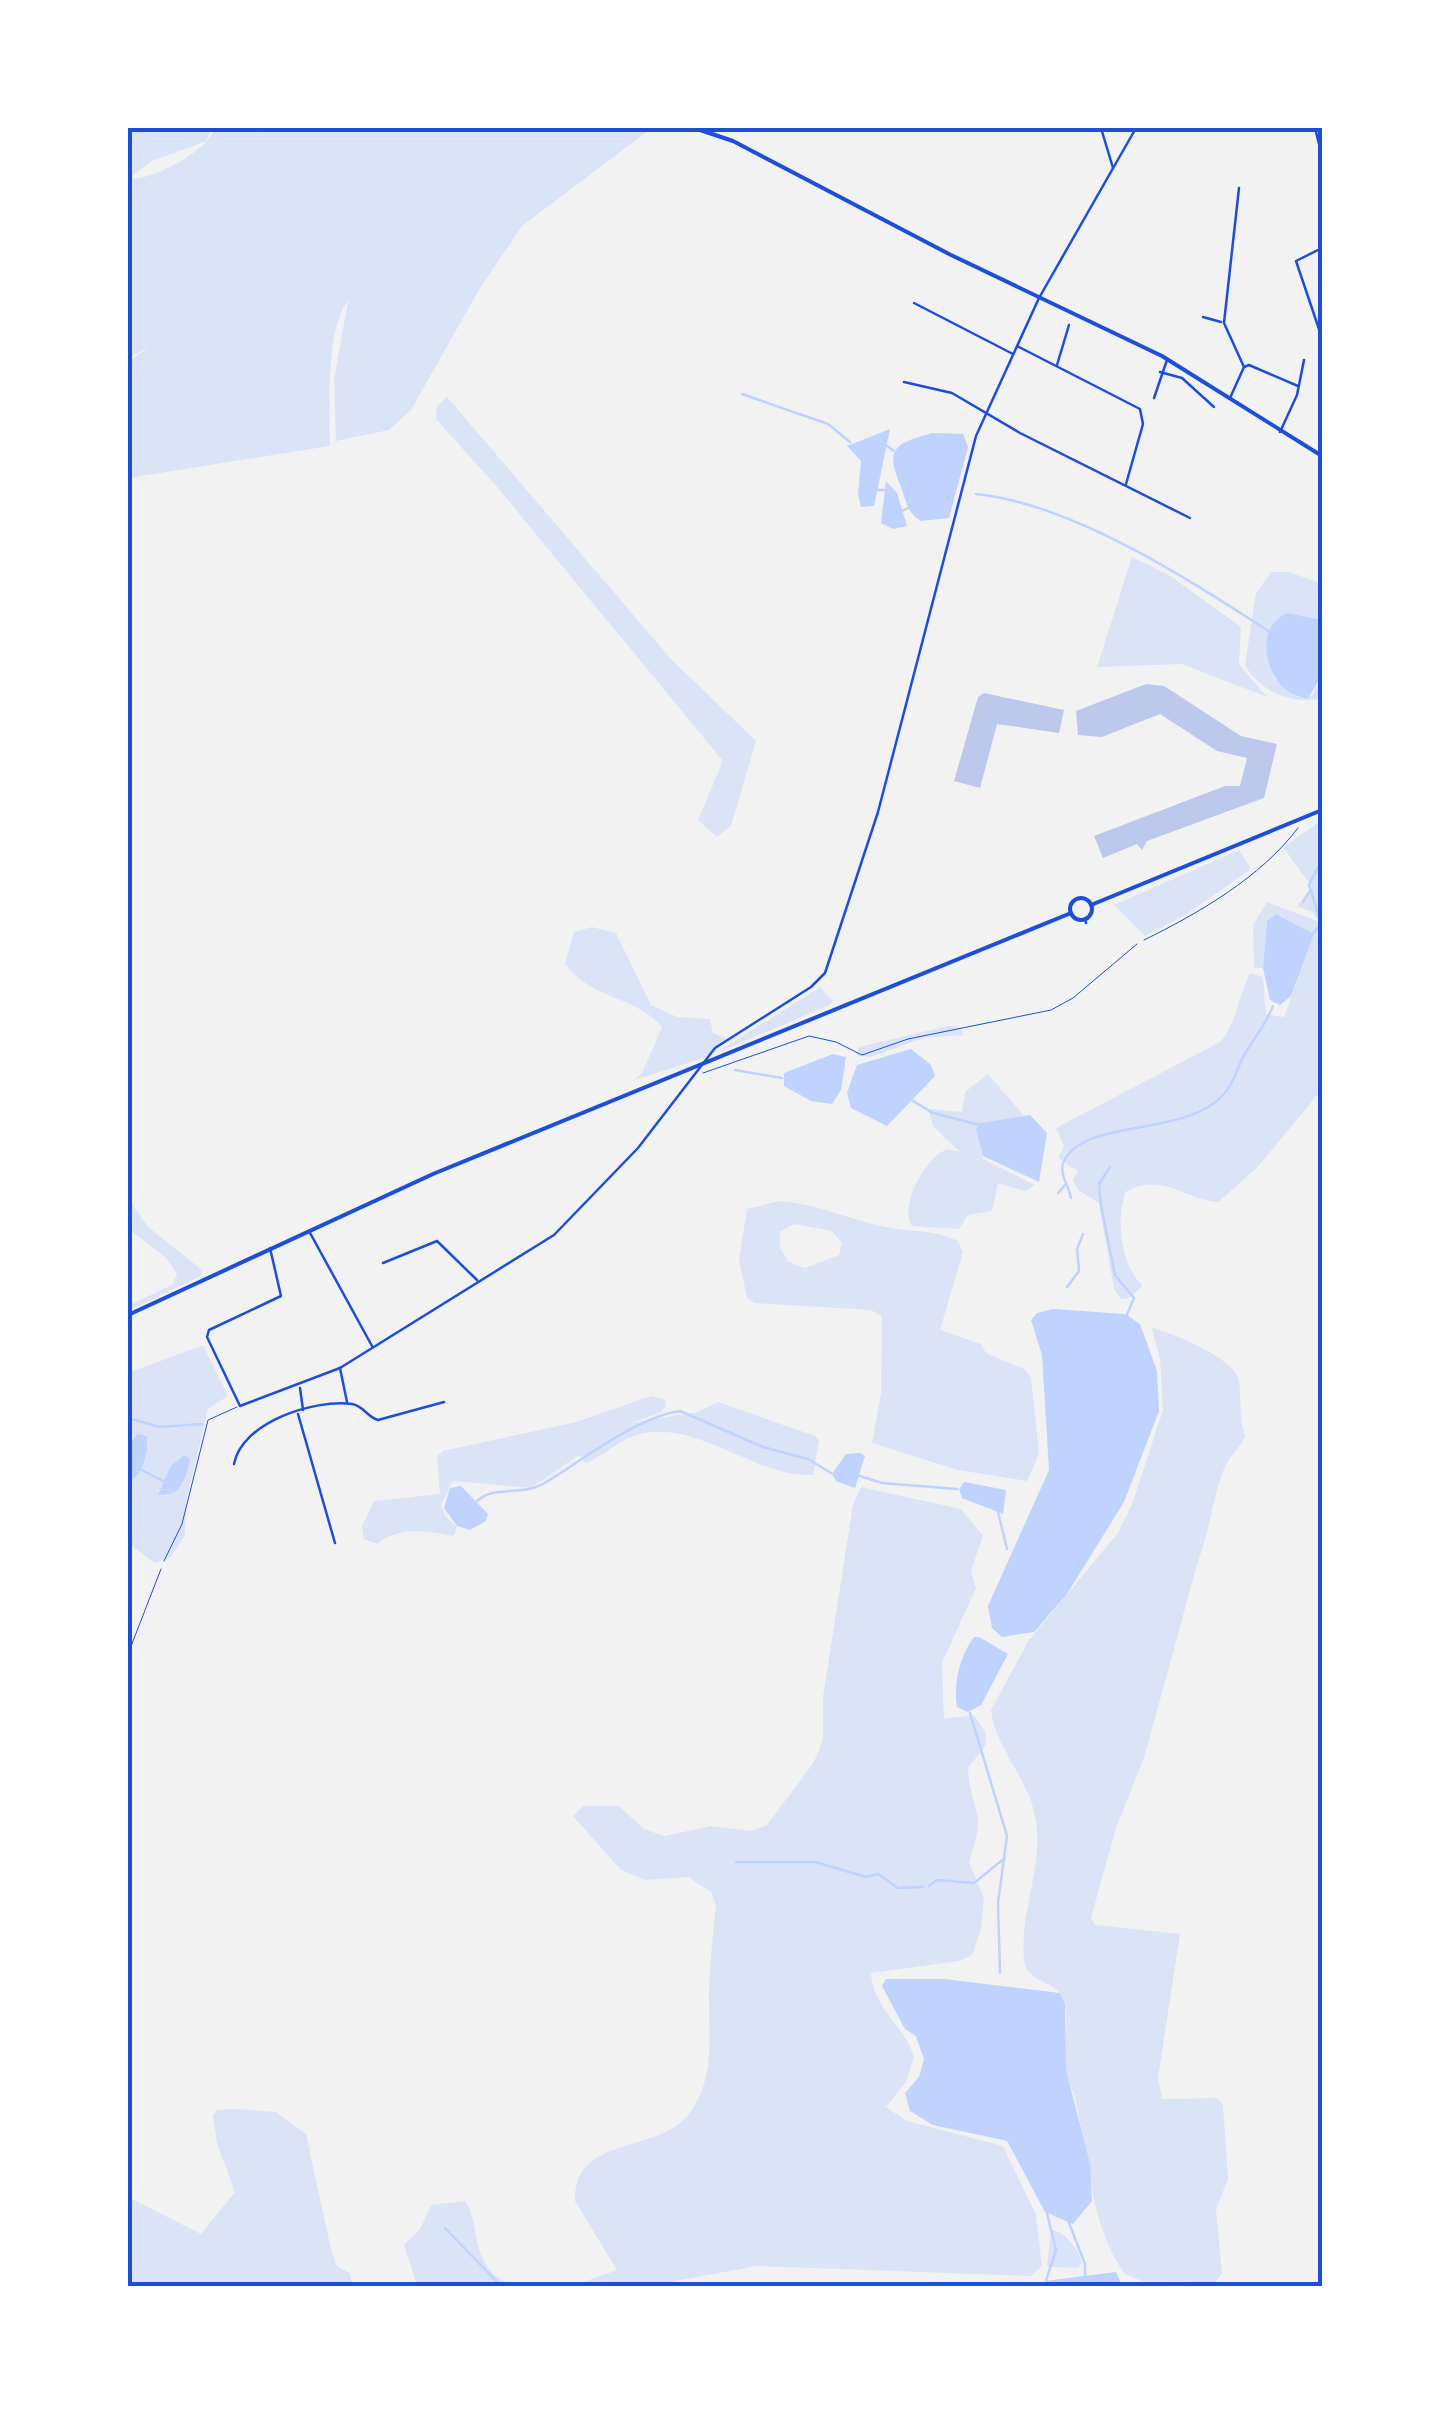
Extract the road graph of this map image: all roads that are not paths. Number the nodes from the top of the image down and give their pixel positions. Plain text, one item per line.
1 (694, 128) edge
2 (1101, 128) edge
3 (1136, 128) edge
4 (1315, 128) edge
5 (1322, 156) edge
6 (1114, 170) junction
7 (1239, 188) dead end
8 (1322, 248) edge
9 (1039, 298) junction
10 (914, 302) dead end
11 (1203, 317) dead end
12 (1224, 323) junction
13 (1069, 325) dead end
14 (1322, 338) edge
15 (1017, 346) junction
16 (1014, 354) junction
17 (1168, 359) junction
18 (1304, 360) dead end
19 (1057, 366) junction
20 (1244, 366) junction
21 (1160, 372) junction
22 (904, 382) dead end
23 (1298, 386) junction
24 (1154, 398) dead end
25 (1230, 398) junction
26 (1214, 407) dead end
27 (988, 410) junction
28 (1280, 432) junction
29 (1322, 456) edge
30 (1125, 485) junction
31 (1190, 518) dead end
32 (1322, 810) edge
33 (1298, 828) dead end
34 (1091, 905) junction
35 (1071, 913) junction
36 (1144, 940) road end
37 (702, 1064) junction
38 (308, 1230) junction
39 (270, 1248) junction
40 (383, 1262) dead end
41 (478, 1281) junction
42 (128, 1315) edge
43 (372, 1346) junction
44 (340, 1368) junction
45 (300, 1386) junction
46 (444, 1402) dead end
47 (347, 1404) junction
48 (240, 1406) junction
49 (304, 1412) junction
50 (297, 1413) junction
51 (234, 1464) dead end
52 (335, 1542) dead end
53 (164, 1561) road end

1 - 9 main road
2 - 6 street
3 - 6 street
4 - 5 street
6 - 9 street
7 - 12 street
8 - 14 street
9 - 15 street
9 - 17 main road
10 - 16 street
11 - 12 street
12 - 20 street
13 - 19 street
15 - 16 street
15 - 19 street
16 - 27 street
17 - 21 street
17 - 25 main road
18 - 23 street
19 - 30 street
20 - 23 street
20 - 25 street
21 - 24 street
21 - 26 street
22 - 27 street
23 - 28 street
25 - 28 main road
27 - 30 street
27 - 37 street
28 - 29 main road
30 - 31 street
32 - 34 main road
33 - 36 lane
34 - 35 main road
34 - 35 main road
35 - 37 main road
37 - 38 main road
37 - 41 street
38 - 39 main road
38 - 43 street
39 - 42 main road
39 - 48 street
40 - 41 street
41 - 43 street
43 - 44 street
44 - 45 street
44 - 47 street
45 - 48 street
45 - 49 street
46 - 47 street
47 - 49 street
48 - 53 lane
49 - 50 street
50 - 51 street
50 - 52 street

